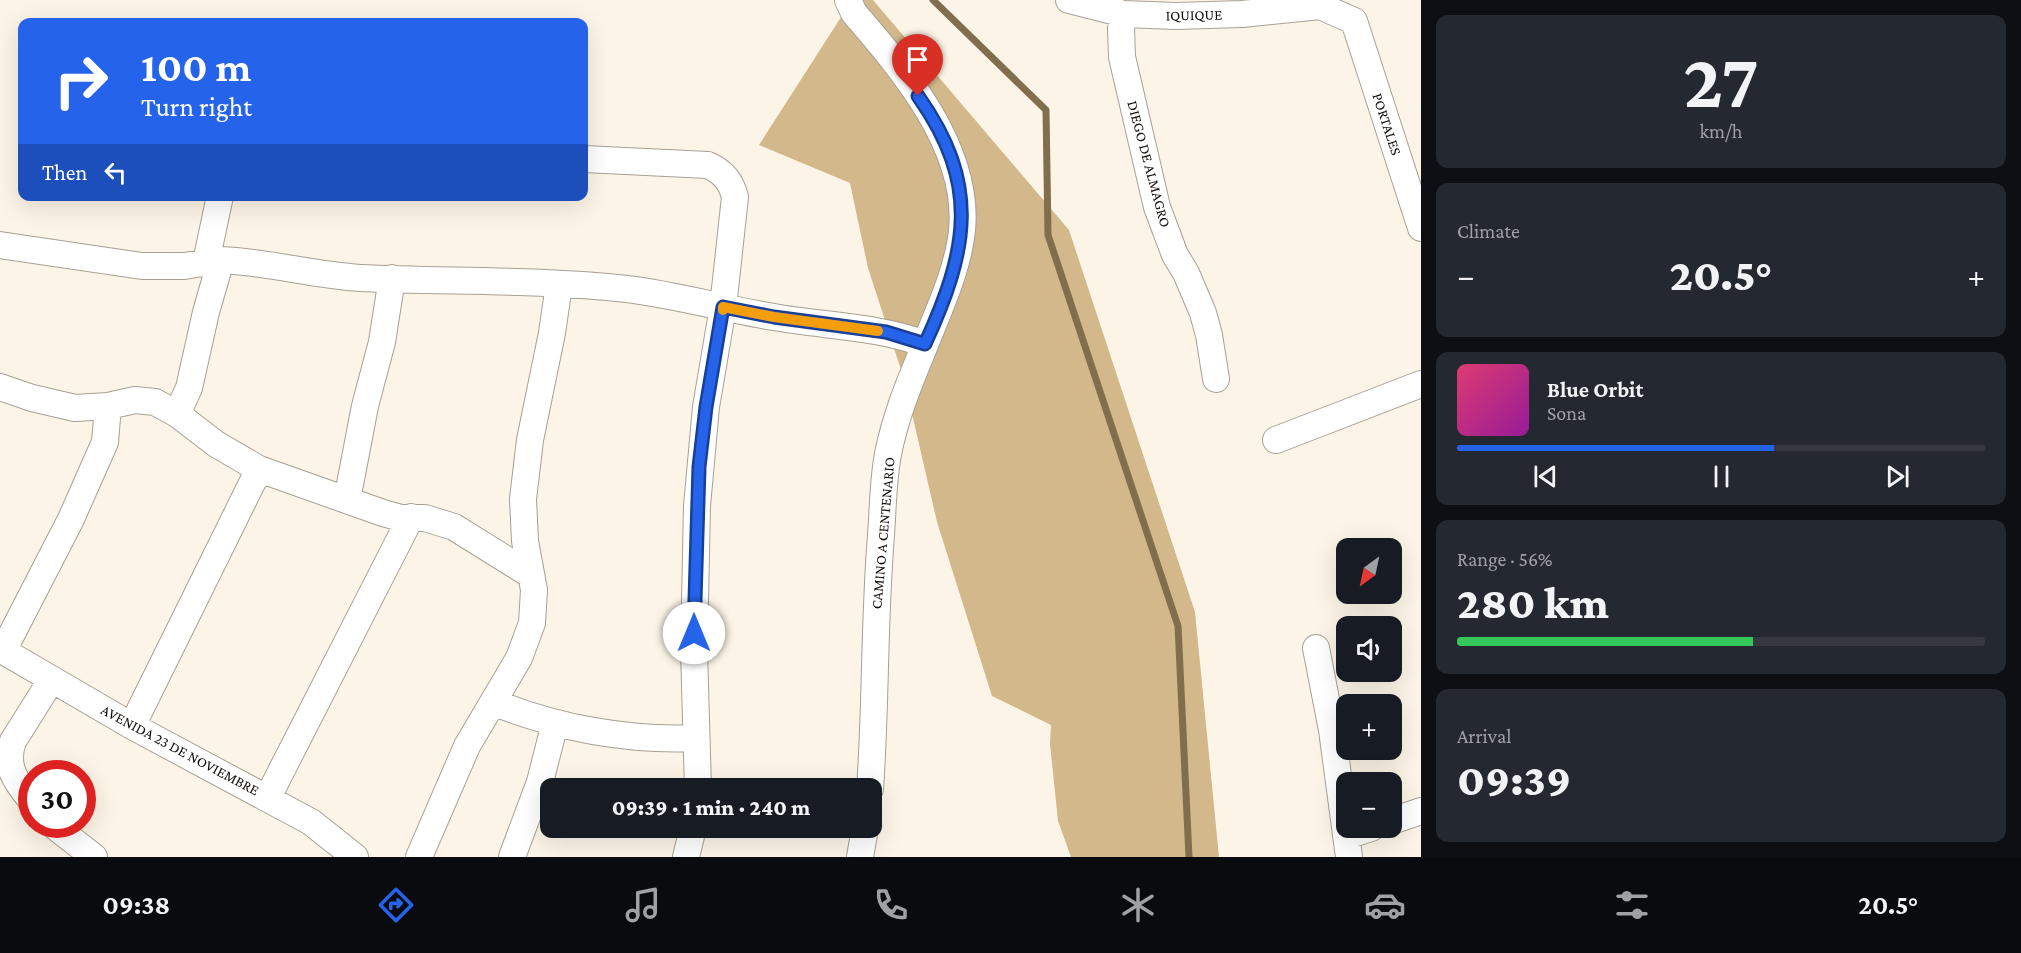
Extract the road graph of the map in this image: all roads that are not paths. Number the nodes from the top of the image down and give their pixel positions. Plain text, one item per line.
1 (848, 0) edge
2 (1069, 0) edge
3 (1124, 14) junction
4 (1354, 21) joint
5 (588, 159) edge
6 (220, 201) edge
7 (1421, 228) edge
8 (0, 245) edge
9 (214, 261) junction
10 (392, 278) junction
11 (559, 285) junction
12 (723, 307) junction
13 (925, 344) junction
14 (1216, 379) dead end
15 (1421, 384) edge
16 (0, 387) edge
17 (108, 406) junction
18 (177, 414) junction
19 (1276, 440) dead end
20 (259, 470) junction
21 (347, 500) junction
22 (411, 517) junction
23 (531, 575) junction
24 (1316, 648) dead end
25 (2, 650) edge
26 (52, 679) junction
27 (493, 702) junction
28 (555, 723) junction
29 (132, 726) junction
30 (696, 738) junction
31 (698, 778) edge
32 (870, 778) edge
33 (5, 781) edge
34 (18, 791) edge
35 (268, 798) junction
36 (1421, 811) edge
37 (1402, 818) edge
38 (70, 838) edge
39 (691, 838) edge
40 (863, 838) edge
41 (1348, 847) edge
42 (94, 857) edge
43 (355, 857) edge
44 (419, 857) edge
45 (512, 857) edge
46 (686, 857) edge
47 (860, 857) edge

1 - 13 street, CAMINO A CENTENARIO
2 - 3 street, IQUIQUE
3 - 4 street, IQUIQUE
3 - 14 street, DIEGO DE ALMAGRO
4 - 7 street, PORTALES
5 - 12 street
6 - 9 street
8 - 9 street
9 - 10 street
9 - 18 street
10 - 11 street
10 - 21 street
11 - 12 street
11 - 23 street
12 - 13 street
12 - 30 street
13 - 32 street, CAMINO A CENTENARIO
15 - 19 street
16 - 17 street
17 - 18 street
17 - 25 street
18 - 20 street
20 - 21 street
20 - 29 street
21 - 22 street
22 - 23 street
22 - 35 street
23 - 27 street
24 - 41 street
25 - 26 street, AVENIDA 23 DE NOVIEMBRE
26 - 29 street, AVENIDA 23 DE NOVIEMBRE
26 - 33 street
27 - 28 street
27 - 44 street
28 - 30 street
28 - 45 street
29 - 35 street, AVENIDA 23 DE NOVIEMBRE
30 - 31 street
33 - 34 street
35 - 43 street, AVENIDA 23 DE NOVIEMBRE
36 - 37 street
38 - 42 street
39 - 46 street
40 - 47 street

